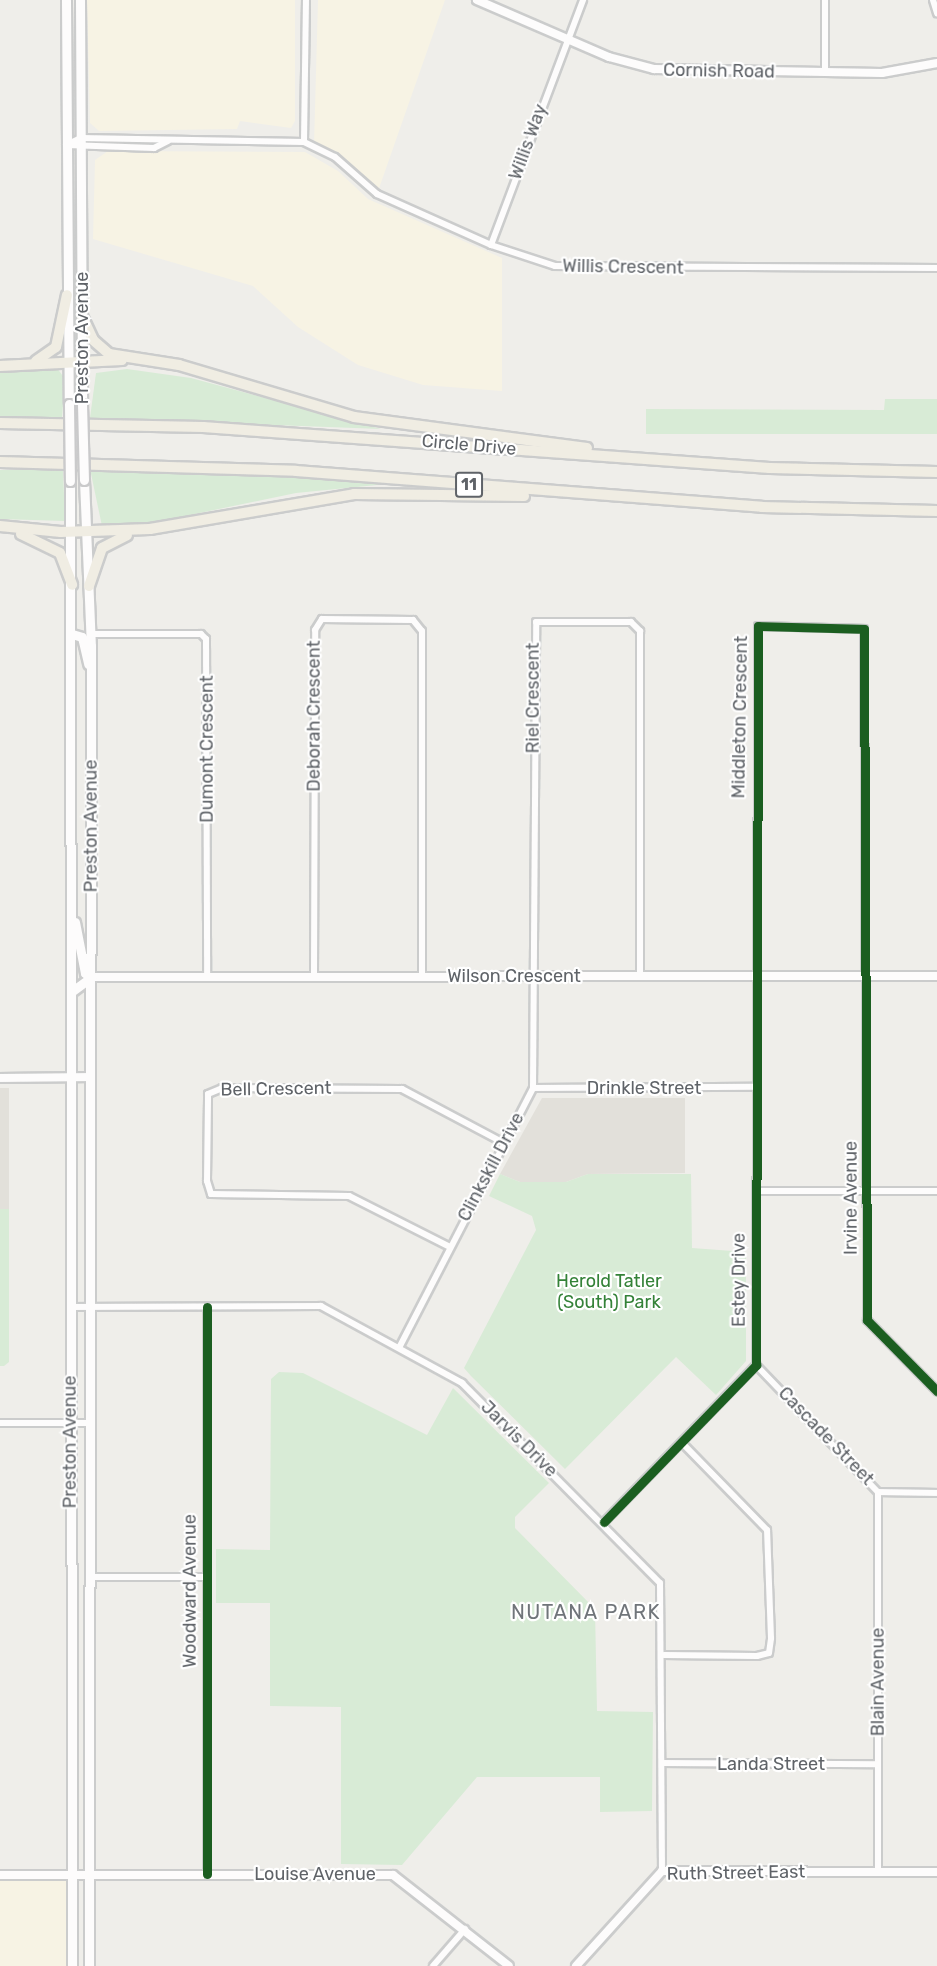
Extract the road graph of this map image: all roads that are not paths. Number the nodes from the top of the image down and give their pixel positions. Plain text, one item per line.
1 (66, 0) edge
2 (80, 0) edge
3 (306, 0) edge
4 (477, 0) edge
5 (582, 0) edge
6 (825, 0) edge
7 (933, 0) edge
8 (937, 13) edge
9 (565, 39) junction
10 (937, 63) edge
11 (825, 72) junction
12 (81, 138) junction
13 (168, 141) junction
14 (304, 142) junction
15 (66, 145) junction
16 (81, 148) junction
17 (491, 245) junction
18 (937, 268) edge
19 (67, 296) junction
20 (82, 316) junction
21 (152, 361) junction
22 (68, 362) junction
23 (82, 362) junction
24 (33, 363) junction
25 (0, 366) edge
26 (0, 423) edge
27 (682, 461) junction
28 (0, 462) edge
29 (937, 472) edge
30 (687, 501) junction
31 (937, 511) edge
32 (0, 528) edge
33 (150, 529) junction
34 (71, 531) junction
35 (85, 532) junction
36 (72, 585) junction
37 (89, 586) junction
38 (72, 634) junction
39 (90, 634) junction
40 (91, 675) junction
41 (73, 918) junction
42 (314, 976) junction
43 (422, 976) junction
44 (640, 976) junction
45 (756, 976) junction
46 (867, 976) junction
47 (937, 976) edge
48 (92, 977) junction
49 (207, 977) junction
50 (533, 977) junction
51 (71, 992) junction
52 (72, 1077) junction
53 (91, 1077) junction
54 (0, 1078) edge
55 (533, 1088) junction
56 (755, 1088) junction
57 (504, 1143) junction
58 (756, 1191) junction
59 (867, 1191) junction
60 (937, 1191) edge
61 (450, 1247) junction
62 (90, 1306) junction
63 (70, 1307) junction
64 (207, 1307) junction
65 (400, 1346) junction
66 (756, 1365) junction
67 (937, 1391) edge
68 (0, 1423) edge
69 (70, 1423) junction
70 (91, 1424) junction
71 (682, 1443) junction
72 (878, 1492) junction
73 (937, 1493) edge
74 (604, 1522) junction
75 (91, 1577) junction
76 (207, 1577) junction
77 (664, 1655) junction
78 (663, 1763) junction
79 (878, 1764) junction
80 (662, 1871) junction
81 (879, 1872) junction
82 (937, 1872) edge
83 (71, 1874) junction
84 (89, 1874) junction
85 (207, 1874) junction
86 (0, 1875) edge
87 (465, 1929) junction
88 (72, 1966) edge
89 (89, 1966) edge
90 (433, 1966) edge
91 (508, 1966) edge
92 (576, 1966) edge

1 - 15 main road, Preston Avenue
2 - 12 main road, Preston Avenue
3 - 14 street
4 - 9 street, Cornish Road
5 - 9 street, Willis Way
6 - 11 street
7 - 8 street
9 - 11 street, Cornish Road
9 - 17 street, Willis Way
10 - 11 street, Cornish Road
12 - 13 street, Willis Crescent
12 - 15 street, Willis Crescent
12 - 16 main road, Preston Avenue
13 - 14 street, Willis Crescent
13 - 16 street, Willis Crescent
14 - 17 street, Willis Crescent
15 - 16 street, Willis Crescent
15 - 19 main road, Preston Avenue
16 - 20 main road, Preston Avenue
17 - 18 street, Willis Crescent
19 - 22 main road, Preston Avenue
19 - 24 highway
20 - 21 highway
20 - 23 main road, Preston Avenue
21 - 23 highway
21 - 27 highway
22 - 23 highway
22 - 24 highway
22 - 34 main road, Preston Avenue, bridge
23 - 35 main road, Preston Avenue, bridge
24 - 25 highway
26 - 27 highway, Circle Drive / 11
27 - 29 highway, Circle Drive / 11
28 - 30 highway, 11
30 - 31 highway, 11
30 - 33 highway
32 - 34 highway
32 - 36 highway
33 - 35 highway
33 - 37 highway
34 - 35 highway
34 - 36 main road, Preston Avenue
35 - 37 main road, Preston Avenue
36 - 38 main road, Preston Avenue
37 - 39 main road, Preston Avenue
38 - 40 main road, Preston Avenue
38 - 41 main road, Preston Avenue
39 - 40 main road, Preston Avenue
39 - 49 street, Dumont Crescent
40 - 48 main road, Preston Avenue
41 - 48 main road, Preston Avenue
41 - 51 main road, Preston Avenue
42 - 43 street, Wilson Crescent
42 - 43 street, Deborah Crescent
42 - 49 street, Wilson Crescent
43 - 50 street, Wilson Crescent
44 - 45 street, Wilson Crescent
44 - 50 street, Wilson Crescent
44 - 50 street, Riel Crescent
45 - 46 street, Wilson Crescent
45 - 46 street, Middleton Crescent
45 - 56 street, Estey Drive
46 - 47 street, Wilson Crescent
46 - 59 street, Irvine Avenue
48 - 49 street, Wilson Crescent
48 - 51 main road
48 - 53 main road, Preston Avenue
50 - 55 street, Clinkskill Drive
51 - 52 main road, Preston Avenue
52 - 53 street
52 - 54 street
52 - 63 main road, Preston Avenue
53 - 62 main road, Preston Avenue
55 - 56 street, Drinkle Street
55 - 57 street, Clinkskill Drive
56 - 58 street, Estey Drive
57 - 61 street, Clinkskill Drive
57 - 61 street, Bell Crescent
58 - 59 street
58 - 66 street, Estey Drive
59 - 60 street
59 - 67 street, Irvine Avenue
61 - 65 street, Clinkskill Drive
62 - 63 street, Jarvis Drive
62 - 64 street, Jarvis Drive
62 - 70 main road, Preston Avenue
63 - 69 main road, Preston Avenue
64 - 65 street, Jarvis Drive
64 - 76 street, Woodward Avenue
65 - 74 street, Jarvis Drive
66 - 71 street
66 - 72 street, Cascade Street
68 - 69 street
69 - 70 street
69 - 83 main road, Preston Avenue
70 - 75 main road, Preston Avenue
71 - 74 street
71 - 77 street
72 - 73 street, Cascade Street
72 - 79 street, Blain Avenue
74 - 77 street, Jarvis Drive
75 - 76 street
75 - 84 main road, Preston Avenue
76 - 85 street, Woodward Avenue
77 - 78 street, Jarvis Drive
78 - 79 street, Landa Street
78 - 80 street, Jarvis Drive
79 - 81 street, Blain Avenue
80 - 81 street, Ruth Street East
80 - 92 street, Ruth Street East
81 - 82 street, Ruth Street East
83 - 84 street, Louise Avenue
83 - 86 street, Louise Avenue
83 - 88 main road, Preston Avenue
84 - 85 street, Louise Avenue
84 - 89 main road, Preston Avenue
85 - 87 street, Louise Avenue
87 - 90 street
87 - 91 street, Louise Avenue

